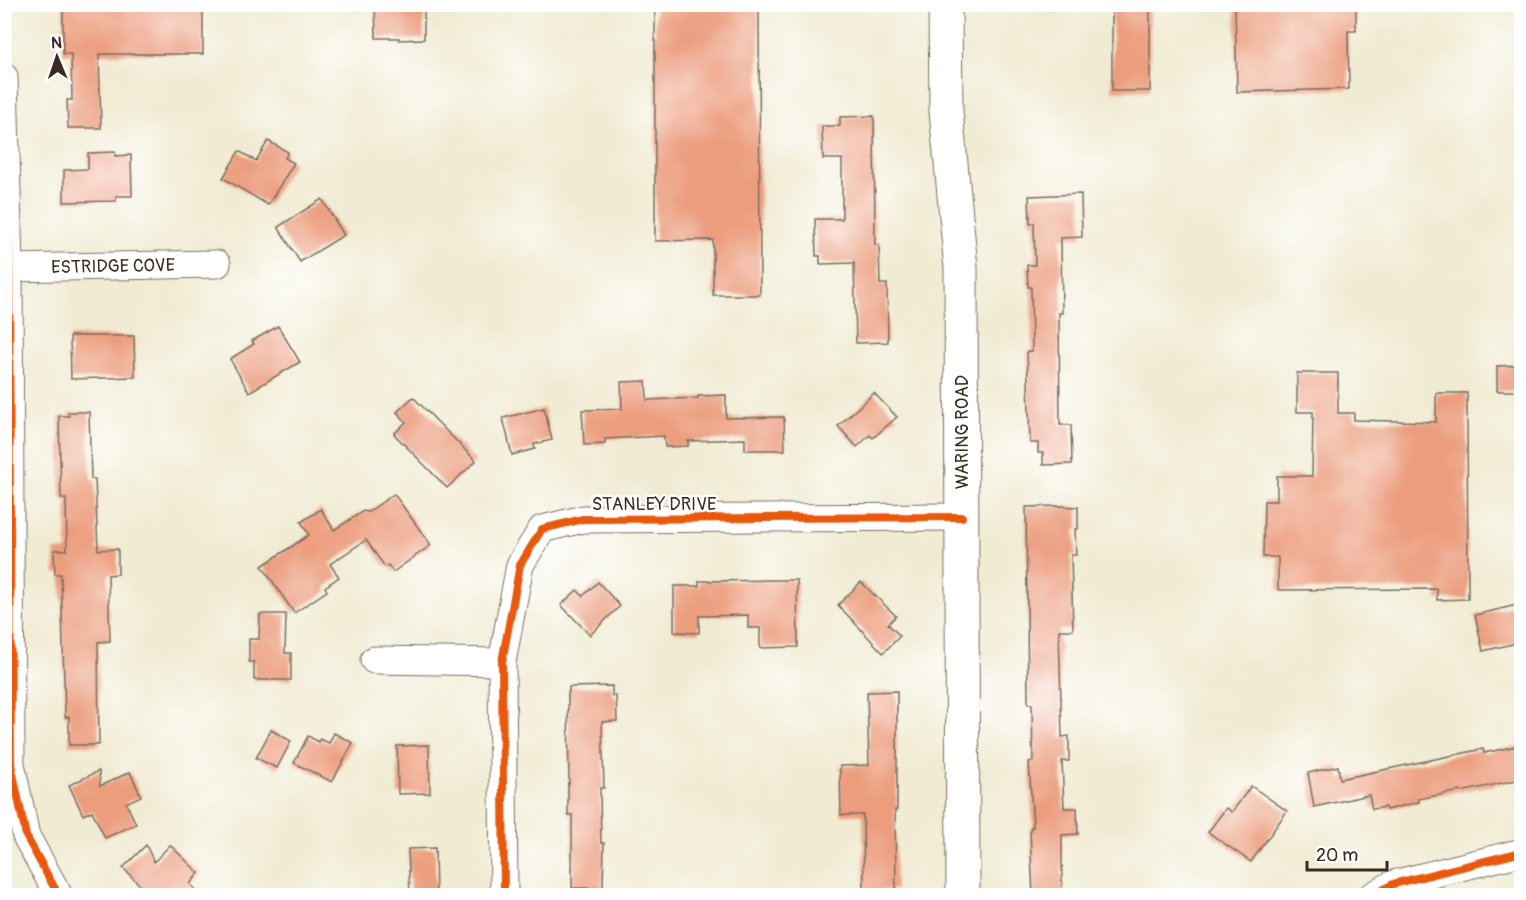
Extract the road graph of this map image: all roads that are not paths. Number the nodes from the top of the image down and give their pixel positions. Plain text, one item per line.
1 (945, 4) edge
2 (4, 77) edge
3 (217, 264) dead end
4 (9, 268) junction
5 (962, 517) junction
6 (374, 660) dead end
7 (502, 662) junction
8 (1521, 852) edge
9 (59, 896) edge
10 (504, 896) edge
11 (963, 896) edge
12 (1372, 896) edge

1 - 5 main road, WARING ROAD
2 - 4 street
3 - 4 street, ESTRIDGE COVE
4 - 9 street
5 - 7 street, STANLEY DRIVE
5 - 11 main road, WARING ROAD
6 - 7 street
7 - 10 street, STANLEY DRIVE
8 - 12 street

